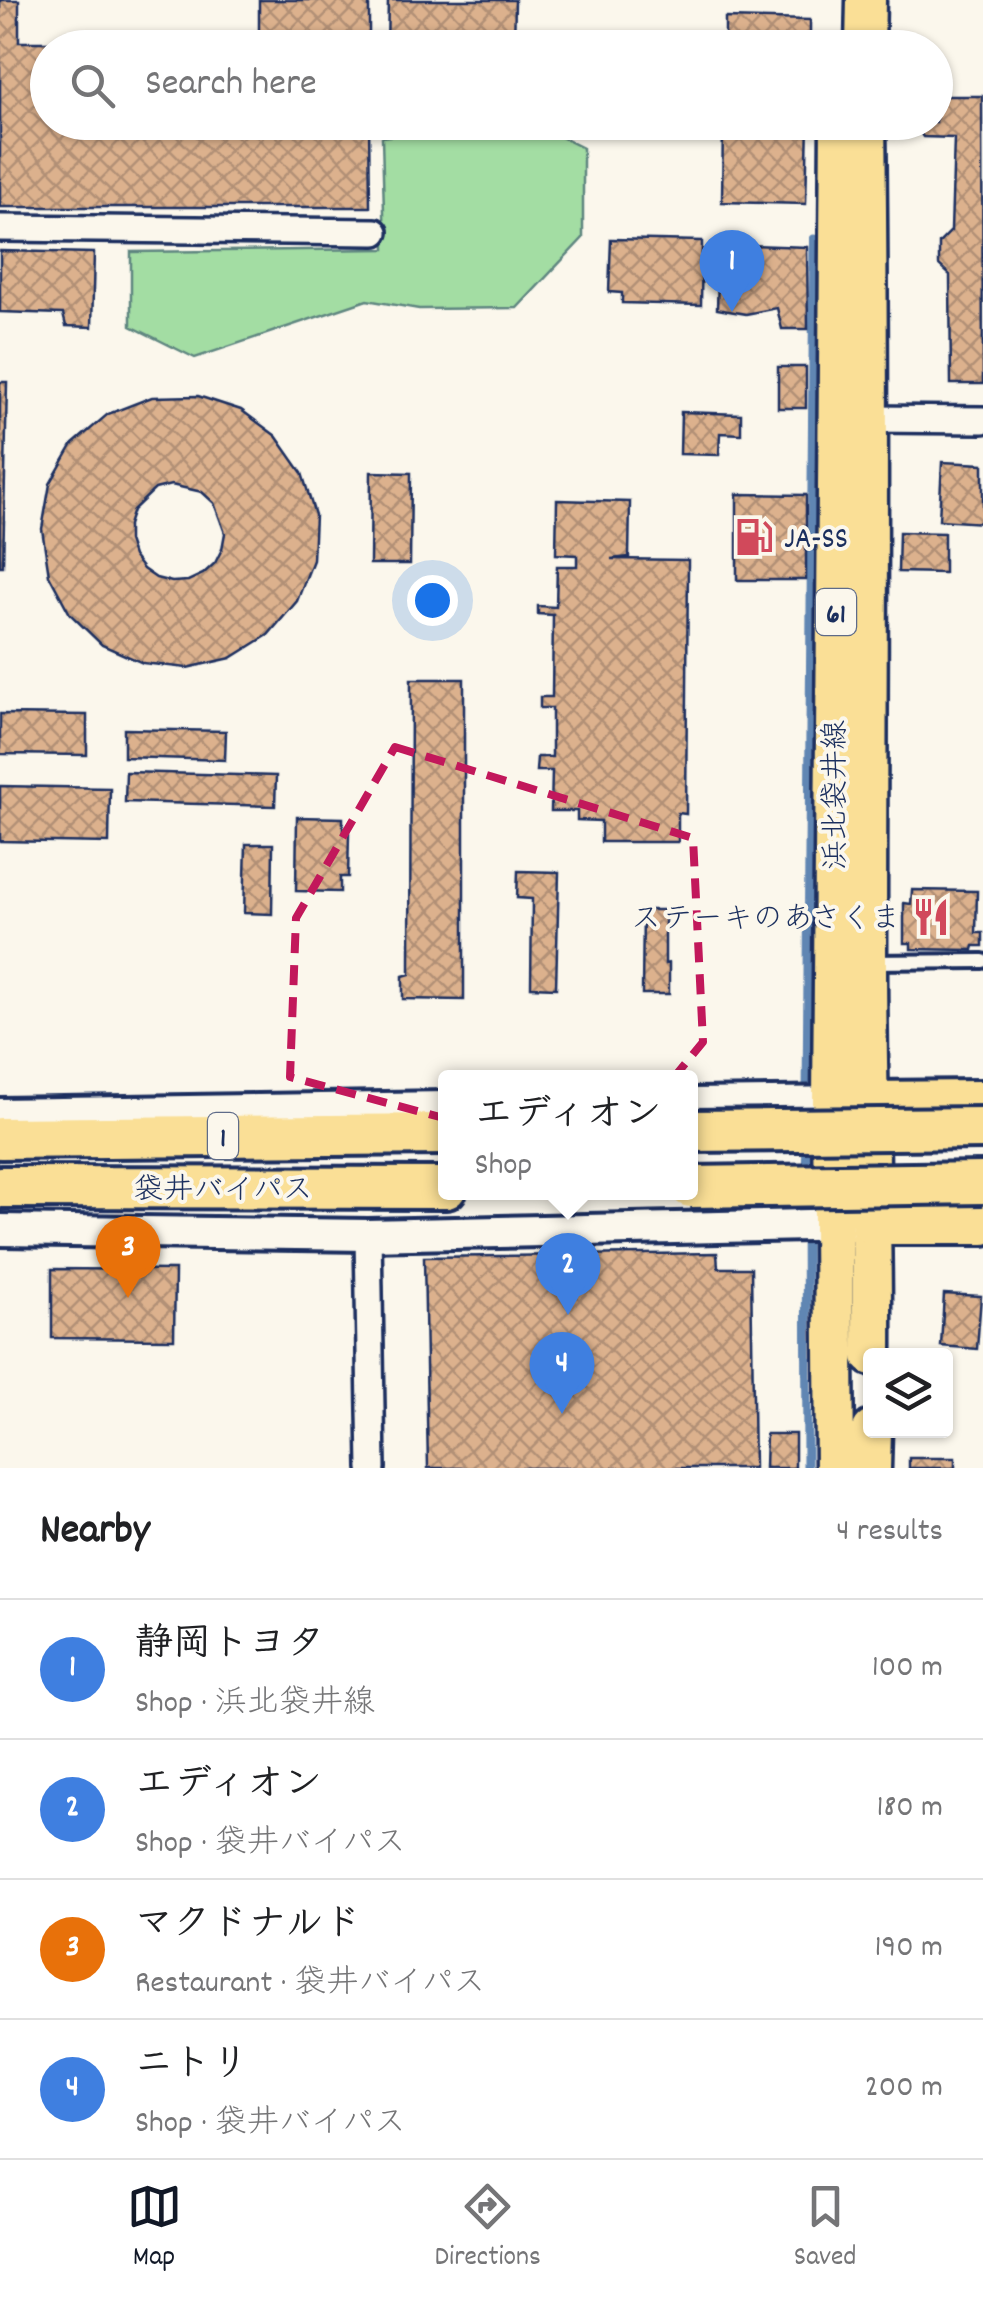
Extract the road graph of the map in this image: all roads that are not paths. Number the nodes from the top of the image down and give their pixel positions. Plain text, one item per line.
1 (841, 0) edge
2 (866, 0) edge
3 (840, 30) edge
4 (865, 30) edge
5 (840, 140) edge
6 (866, 140) edge
7 (0, 228) edge
8 (375, 232) dead end
9 (870, 420) junction
10 (983, 420) edge
11 (983, 961) edge
12 (867, 962) junction
13 (983, 1101) edge
14 (850, 1102) junction
15 (698, 1104) edge
16 (438, 1108) edge
17 (0, 1114) edge
18 (983, 1128) edge
19 (698, 1131) edge
20 (438, 1134) edge
21 (0, 1138) edge
22 (983, 1183) edge
23 (0, 1187) edge
24 (698, 1187) edge
25 (438, 1188) edge
26 (854, 1224) junction
27 (983, 1224) edge
28 (0, 1230) edge
29 (368, 1235) junction
30 (871, 1348) edge
31 (872, 1438) edge
32 (372, 1468) edge
33 (835, 1468) edge
34 (872, 1468) edge

1 - 3 main road
2 - 4 main road
5 - 14 main road, 浜北袋井線 / 61
6 - 9 main road, 浜北袋井線 / 61
7 - 8 street
9 - 10 street
9 - 12 main road, 浜北袋井線 / 61
11 - 12 lane
12 - 14 main road, 浜北袋井線 / 61
13 - 14 highway
14 - 15 street
14 - 26 main road, 浜北袋井線 / 61
16 - 17 street
18 - 19 highway, bridge
20 - 21 highway, 袋井バイパス / 1
22 - 24 highway, bridge
23 - 25 highway, 袋井バイパス / 1
26 - 27 highway
26 - 29 street
26 - 30 main road, 浜北袋井線 / 61
26 - 33 main road, 浜北袋井線 / 61
28 - 29 street
29 - 32 street
31 - 34 main road

